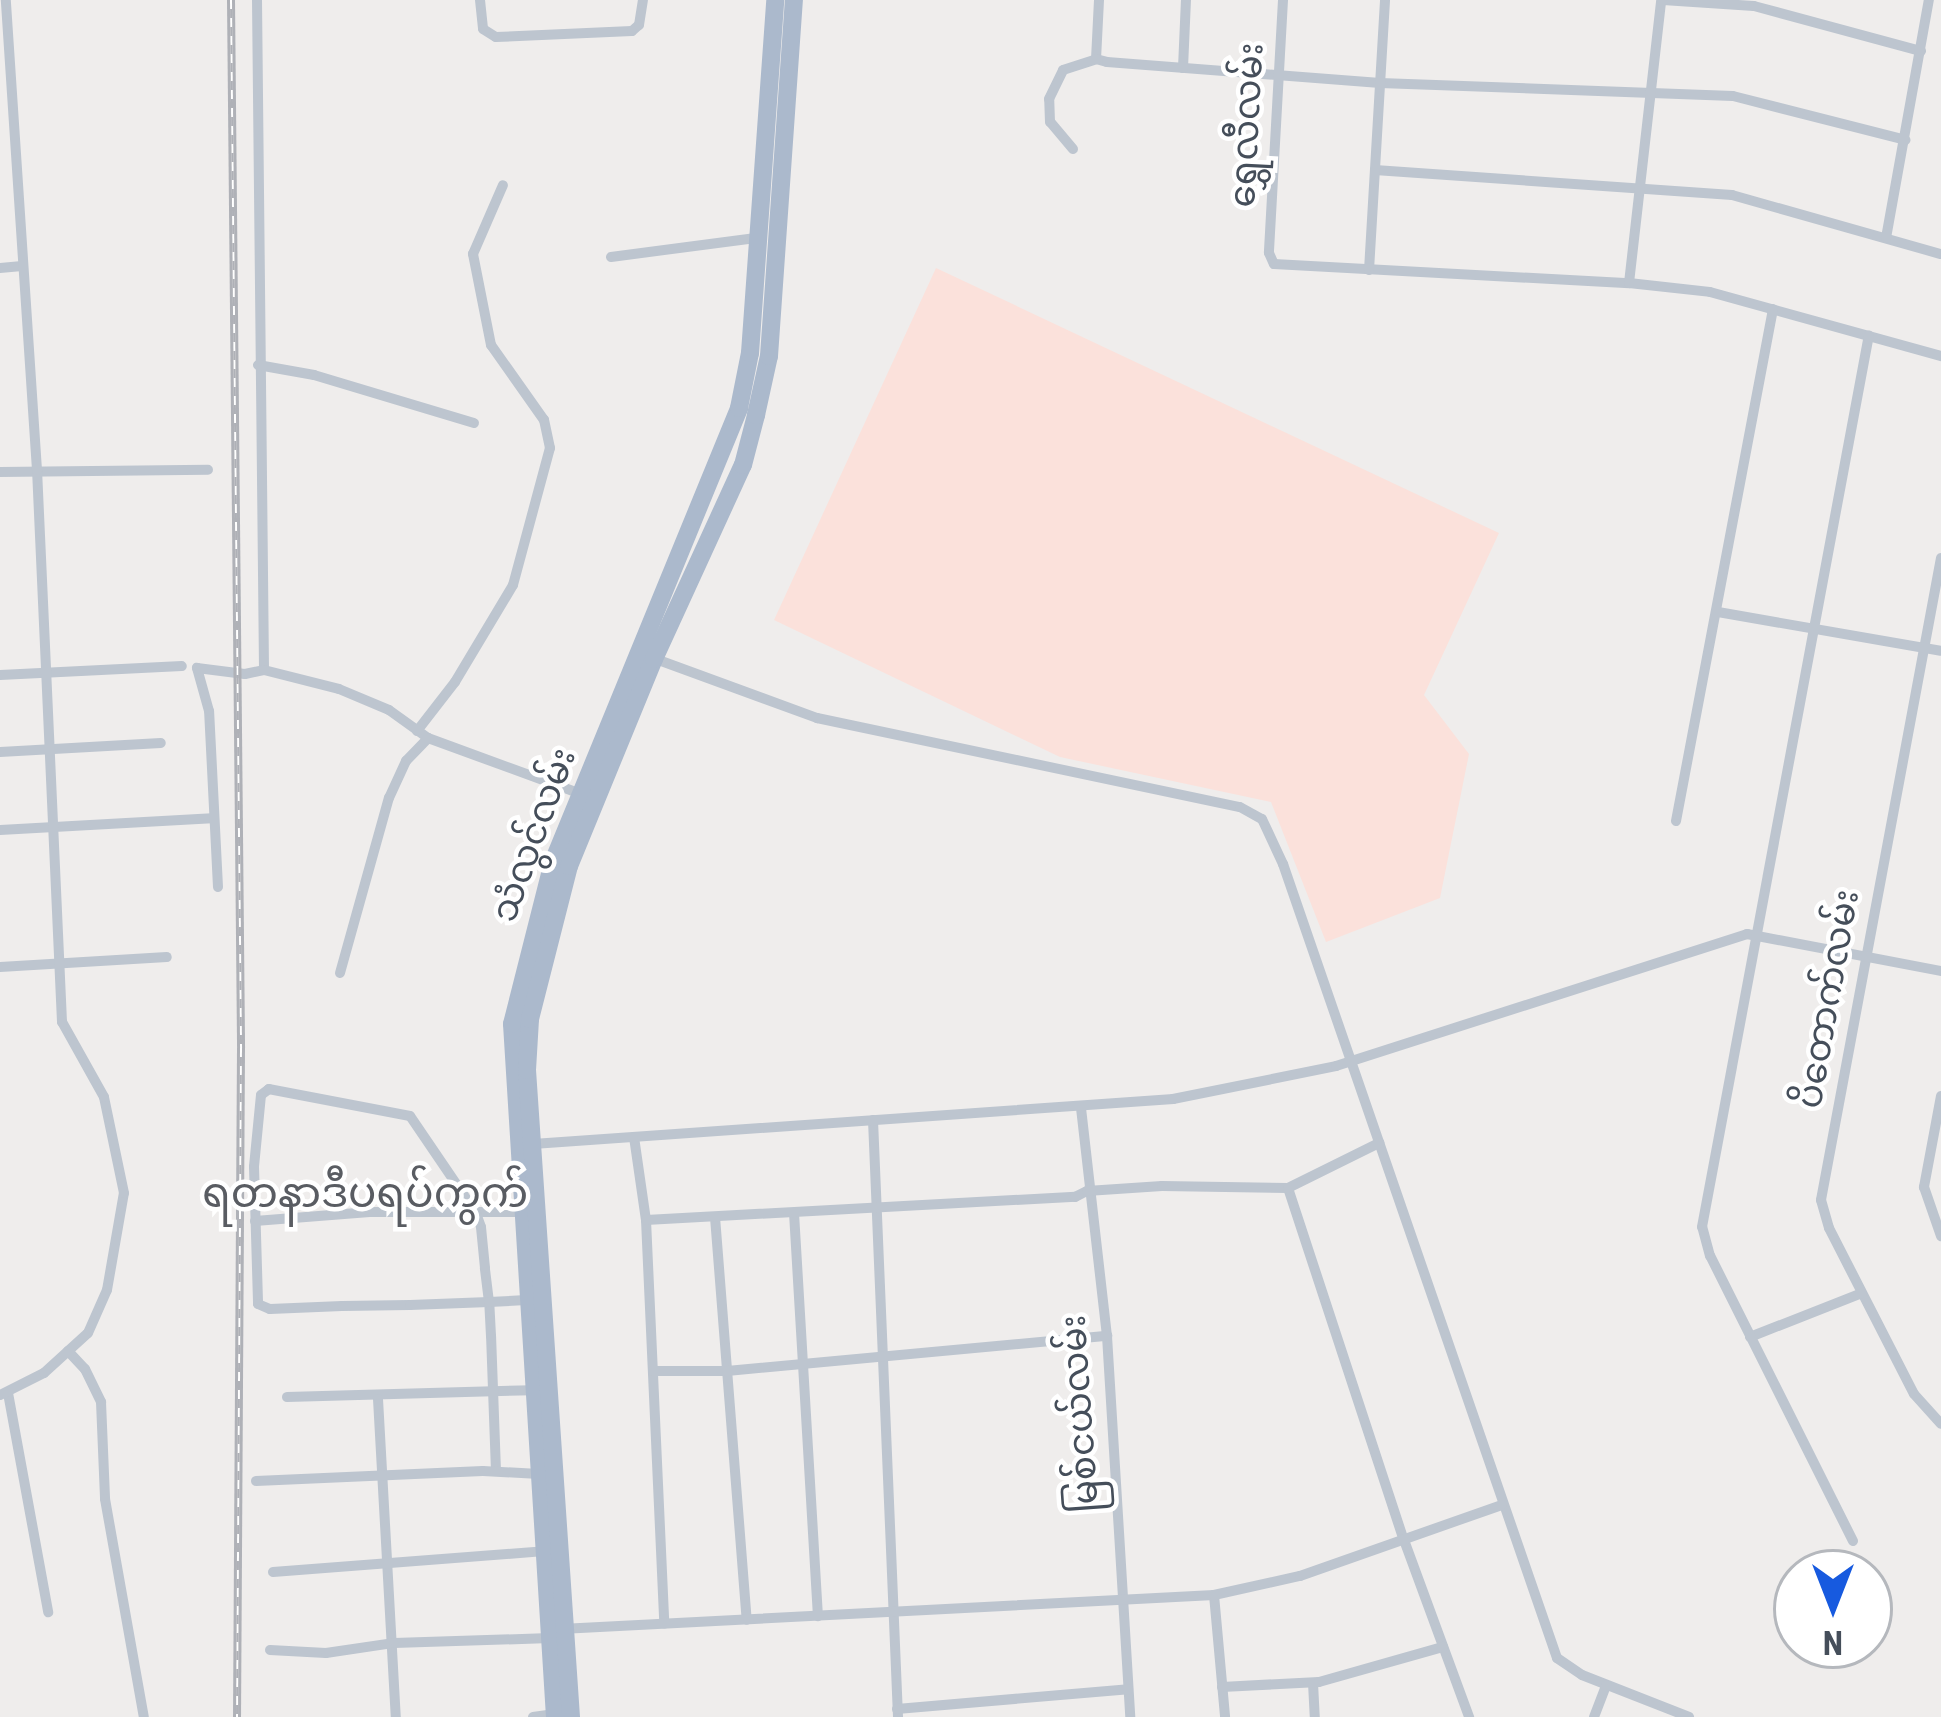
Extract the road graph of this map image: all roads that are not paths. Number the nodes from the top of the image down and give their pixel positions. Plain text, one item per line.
1 (6, 0) edge
2 (257, 0) edge
3 (480, 0) edge
4 (644, 0) edge
5 (776, 0) edge
6 (794, 0) edge
7 (1097, 0) edge
8 (1186, 0) edge
9 (1283, 0) edge
10 (1385, 0) edge
11 (1662, 0) edge
12 (1929, 0) edge
13 (782, 27) junction
14 (1921, 51) junction
15 (1096, 59) junction
16 (1183, 68) junction
17 (1279, 77) junction
18 (1380, 83) junction
19 (6, 85) edge
20 (1650, 96) junction
21 (1905, 140) junction
22 (1073, 149) dead end
23 (1375, 170) junction
24 (503, 185) dead end
25 (1640, 185) junction
26 (757, 238) junction
27 (1886, 238) junction
28 (1941, 254) edge
29 (611, 257) dead end
30 (22, 266) junction
31 (0, 268) edge
32 (1369, 270) junction
33 (1629, 283) junction
34 (1773, 309) junction
35 (1869, 335) junction
36 (1941, 356) edge
37 (258, 365) junction
38 (474, 423) dead end
39 (37, 470) junction
40 (208, 470) dead end
41 (0, 472) edge
42 (1941, 558) edge
43 (1718, 612) junction
44 (1813, 627) junction
45 (1924, 647) junction
46 (1941, 651) edge
47 (647, 655) junction
48 (182, 666) dead end
49 (263, 670) junction
50 (48, 672) junction
51 (0, 674) edge
52 (423, 734) junction
53 (161, 743) dead end
54 (52, 750) junction
55 (0, 752) edge
56 (581, 794) junction
57 (212, 818) junction
58 (1676, 821) dead end
59 (55, 827) junction
60 (0, 830) edge
61 (218, 886) dead end
62 (542, 929) junction
63 (1757, 936) junction
64 (1866, 956) junction
65 (167, 957) dead end
66 (0, 967) edge
67 (62, 967) junction
68 (1941, 970) edge
69 (340, 973) dead end
70 (1351, 1061) junction
71 (1941, 1096) edge
72 (1081, 1108) junction
73 (873, 1120) junction
74 (634, 1137) junction
75 (1379, 1143) junction
76 (532, 1144) junction
77 (1288, 1188) junction
78 (1087, 1191) junction
79 (876, 1208) junction
80 (521, 1212) junction
81 (476, 1213) junction
82 (794, 1213) junction
83 (715, 1217) junction
84 (646, 1220) junction
85 (255, 1221) junction
86 (1941, 1236) edge
87 (1862, 1293) junction
88 (526, 1300) junction
89 (489, 1302) junction
90 (1107, 1336) junction
91 (1750, 1337) junction
92 (68, 1351) junction
93 (882, 1358) junction
94 (806, 1364) junction
95 (652, 1371) junction
96 (728, 1371) junction
97 (531, 1390) junction
98 (4, 1394) edge
99 (492, 1394) junction
100 (286, 1397) dead end
101 (379, 1399) junction
102 (1941, 1424) edge
103 (496, 1471) junction
104 (539, 1474) junction
105 (386, 1477) junction
106 (256, 1481) dead end
107 (1502, 1505) junction
108 (1404, 1540) junction
109 (1853, 1540) dead end
110 (544, 1550) junction
111 (390, 1559) junction
112 (273, 1572) dead end
113 (1214, 1595) junction
114 (1123, 1600) junction
115 (48, 1612) dead end
116 (891, 1612) junction
117 (818, 1616) junction
118 (747, 1620) junction
119 (664, 1624) junction
120 (554, 1631) junction
121 (394, 1643) junction
122 (1443, 1647) junction
123 (270, 1650) dead end
124 (1313, 1683) junction
125 (1606, 1685) junction
126 (1222, 1687) junction
127 (1128, 1689) junction
128 (897, 1713) edge
129 (560, 1716) edge
130 (144, 1717) edge
131 (396, 1717) edge
132 (533, 1717) edge
133 (1130, 1717) edge
134 (1225, 1717) edge
135 (1315, 1717) edge
136 (1469, 1717) edge
137 (1594, 1717) edge
138 (1689, 1717) edge

1 - 19 street
2 - 37 street
3 - 4 street
5 - 13 main road, သံလွင်လမ်း
6 - 13 main road
7 - 15 street
8 - 16 street
9 - 17 street, ရွှေလီလမ်း
10 - 18 street
11 - 14 street
11 - 20 street
12 - 14 street
13 - 26 main road, သံလွင်လမ်း
13 - 47 main road, သံလွင်လမ်း
14 - 21 street
15 - 16 street
15 - 22 street
16 - 17 street
17 - 18 street
17 - 32 street, ရွှေလီလမ်း
18 - 20 street
18 - 23 street
19 - 30 street
20 - 21 street
20 - 25 street
21 - 27 street
23 - 25 street
23 - 32 street
24 - 52 street
25 - 27 street
25 - 33 street
26 - 29 street
26 - 47 main road, သံလွင်လမ်း
27 - 28 street
30 - 31 street
30 - 39 street
32 - 33 street
33 - 34 street
34 - 35 street
34 - 43 street
35 - 36 street
35 - 44 street
37 - 38 street
37 - 49 street
39 - 40 street
39 - 41 street
39 - 50 street
42 - 45 street, ပိတောက်လမ်း
43 - 44 street
43 - 58 street
44 - 45 street
44 - 63 street
45 - 46 street
45 - 64 street, ပိတောက်လမ်း
47 - 56 main road, သံလွင်လမ်း
47 - 62 main road, သံလွင်လမ်း
47 - 70 street
48 - 50 street
49 - 52 street
49 - 57 street
50 - 51 street
50 - 54 street
52 - 56 street
52 - 69 street
53 - 54 street
54 - 55 street
54 - 59 street
56 - 62 main road, သံလွင်လမ်း
57 - 59 street
57 - 61 street
59 - 60 street
59 - 67 street
62 - 76 main road, သံလွင်လမ်း
62 - 80 main road, သံလွင်လမ်း
63 - 64 street
63 - 70 street
63 - 91 street
64 - 68 street
64 - 87 street, ပိတောက်လမ်း
65 - 67 street
66 - 67 street
67 - 92 street
70 - 72 street
70 - 75 street
71 - 86 street
72 - 73 street
72 - 78 street, မြစ်ငယ်လမ်း
73 - 74 street
73 - 79 street
74 - 76 street
74 - 84 street
75 - 77 street
75 - 107 street
76 - 120 main road, သံလွင်လမ်း
77 - 78 street
77 - 108 street
78 - 79 street
78 - 90 street, မြစ်ငယ်လမ်း
79 - 82 street
79 - 93 street
80 - 81 street
80 - 88 main road, သံလွင်လမ်း
81 - 85 street
81 - 85 street
81 - 89 street
82 - 83 street
82 - 94 street
83 - 84 street
83 - 96 street
84 - 95 street
85 - 89 street
87 - 91 street
87 - 102 street, ပိတောက်လမ်း
88 - 89 street
88 - 97 main road, သံလွင်လမ်း
89 - 99 street
90 - 93 street
90 - 114 street, မြစ်ငယ်လမ်း
91 - 109 street
92 - 98 street
92 - 130 street
93 - 94 street
93 - 116 street
94 - 96 street
94 - 117 street
95 - 96 street
95 - 119 street
96 - 118 street
97 - 99 street
97 - 104 main road, သံလွင်လမ်း
98 - 115 street
99 - 101 street
99 - 103 street
100 - 101 street
101 - 105 street
103 - 104 street
103 - 105 street
104 - 110 main road, သံလွင်လမ်း
105 - 106 street
105 - 111 street
107 - 108 street
107 - 125 street
108 - 113 street
108 - 122 street
110 - 111 street
110 - 120 main road, သံလွင်လမ်း
111 - 112 street
111 - 121 street
113 - 114 street
113 - 126 street
114 - 116 street
114 - 127 street, မြစ်ငယ်လမ်း
116 - 117 street
116 - 128 street
117 - 118 street
118 - 119 street
119 - 120 street
120 - 121 street
120 - 129 main road, သံလွင်လမ်း
121 - 123 street
121 - 131 street
122 - 124 street
122 - 136 street
124 - 126 street
124 - 135 street
125 - 137 street
125 - 138 street
126 - 134 street
127 - 128 street
127 - 133 street, မြစ်ငယ်လမ်း
129 - 132 street

